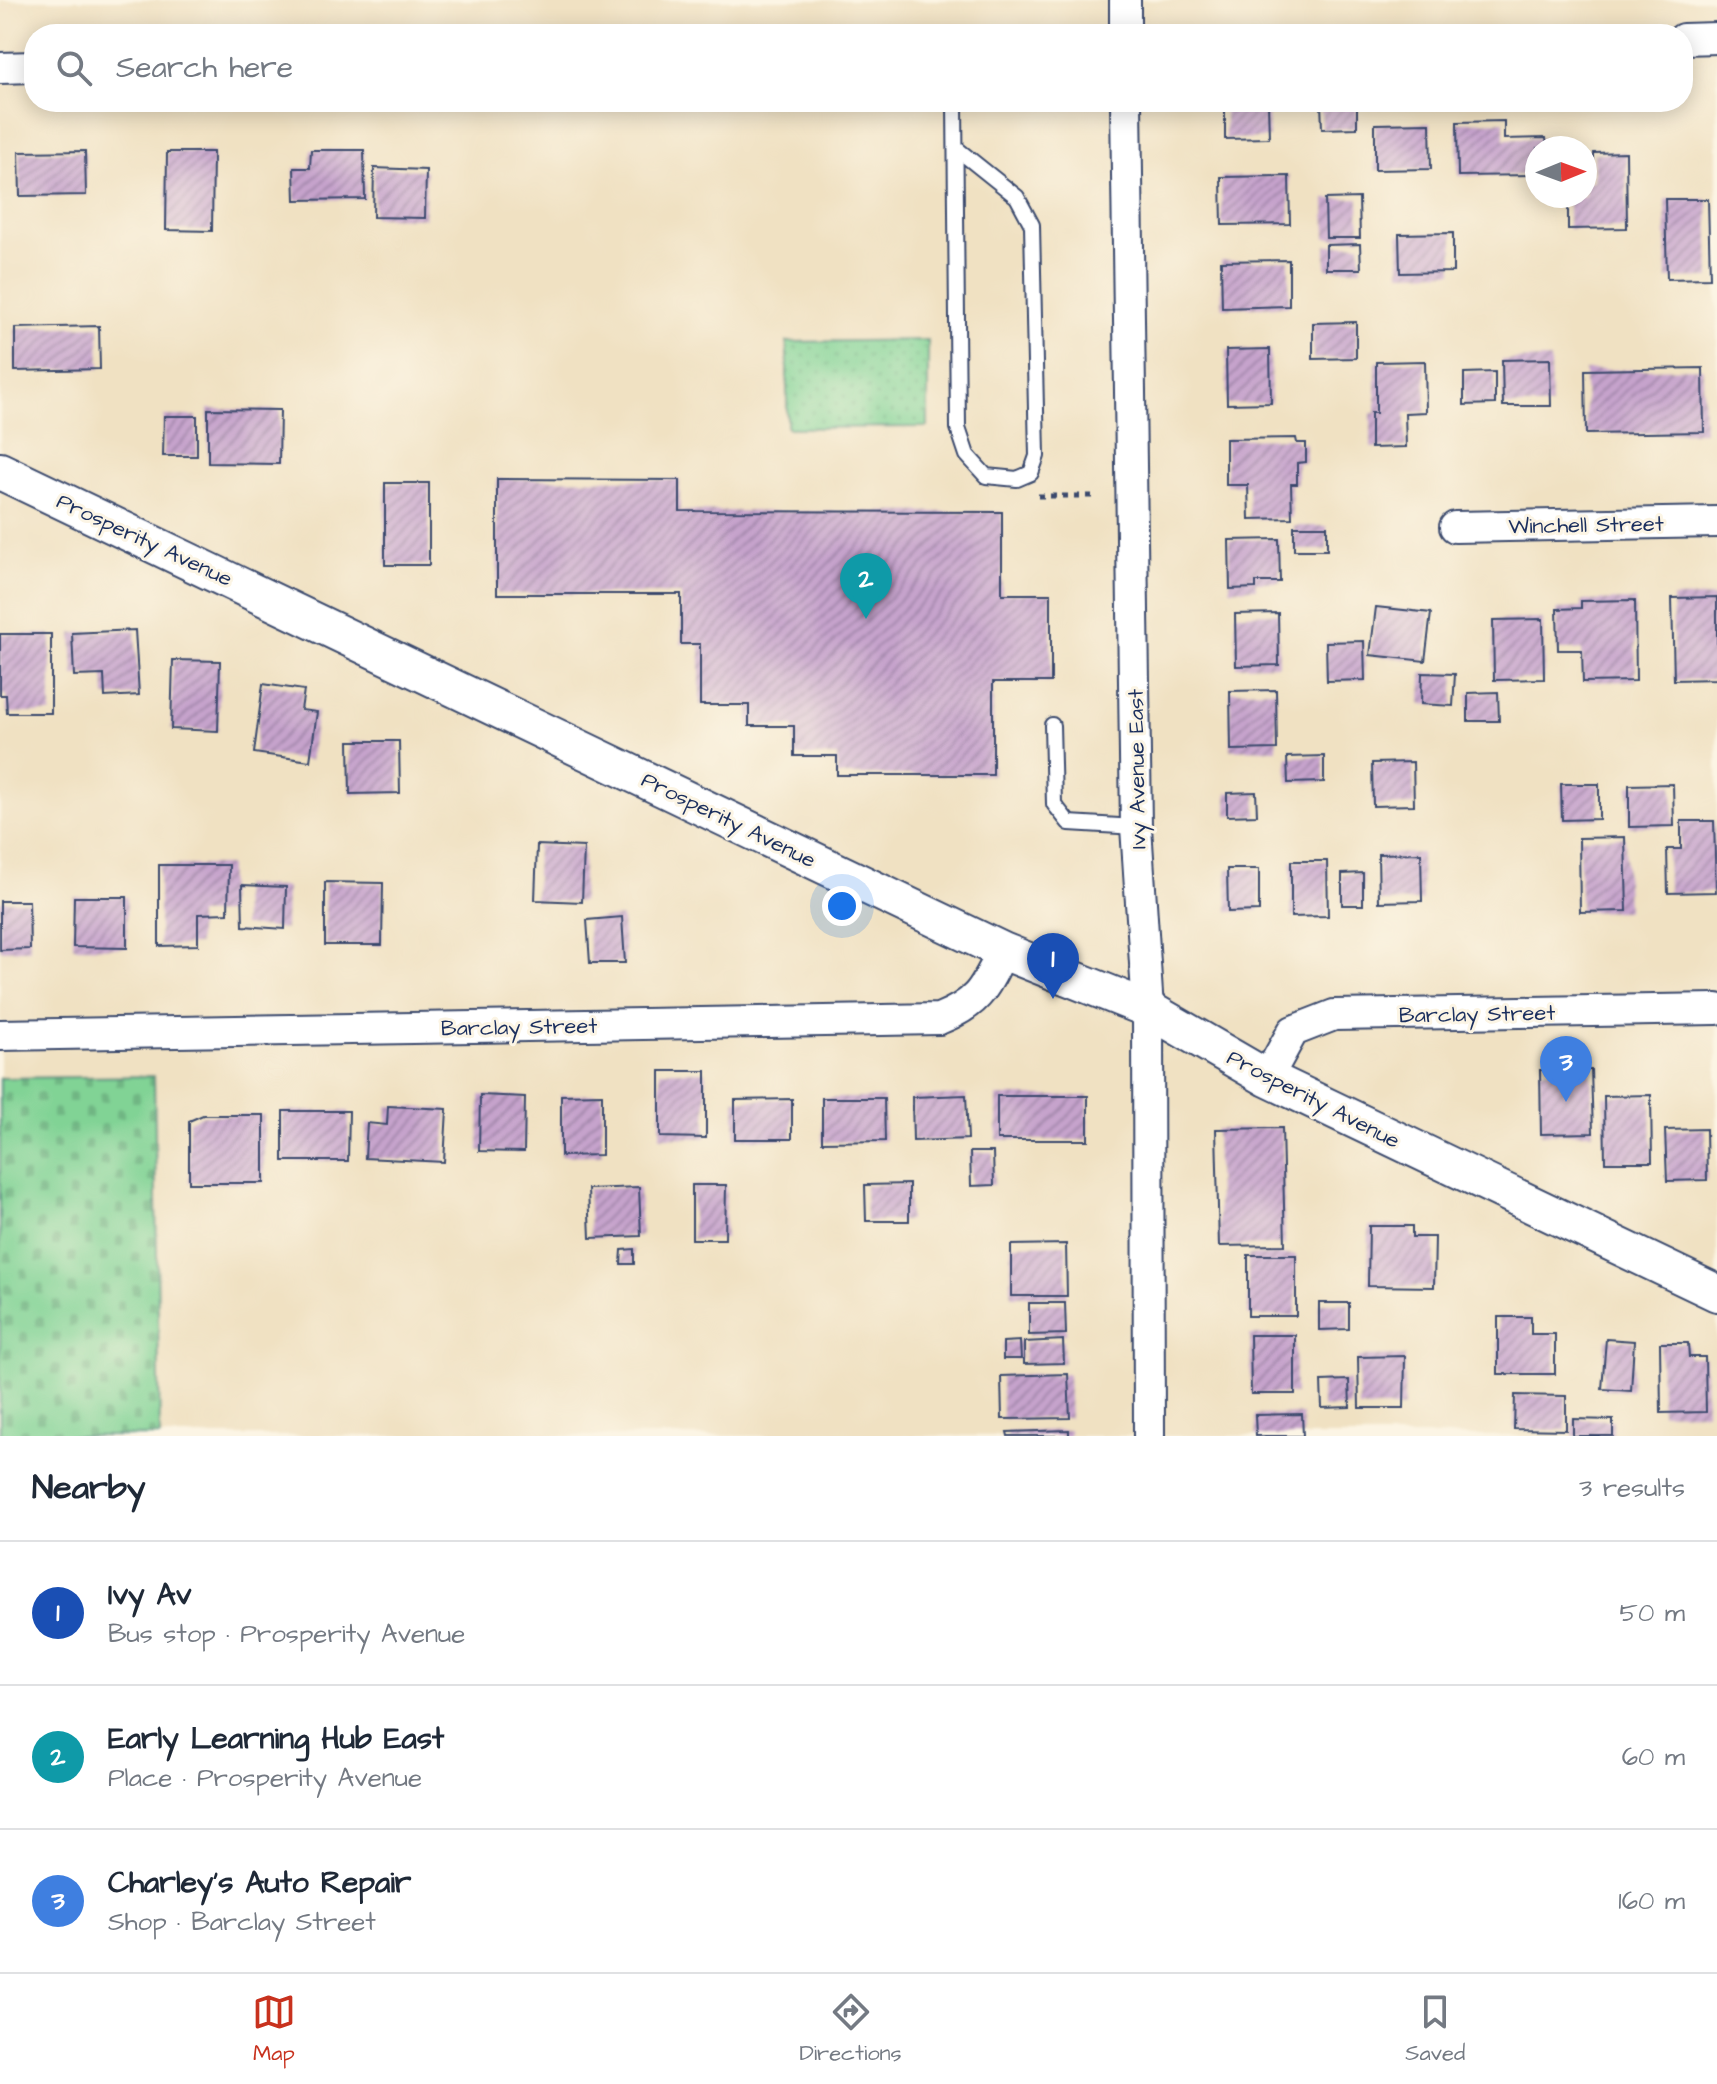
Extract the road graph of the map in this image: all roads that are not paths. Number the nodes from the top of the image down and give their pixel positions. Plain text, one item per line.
1 (1125, 0) edge
2 (1125, 24) edge
3 (1717, 38) edge
4 (1693, 39) edge
5 (24, 67) edge
6 (0, 68) edge
7 (955, 112) edge
8 (1126, 112) edge
9 (957, 149) junction
10 (0, 471) edge
11 (1717, 522) edge
12 (1455, 527) dead end
13 (1052, 725) dead end
14 (1136, 827) junction
15 (1003, 951) junction
16 (1148, 1009) junction
17 (1717, 1009) edge
18 (0, 1035) edge
19 (1267, 1078) junction
20 (1717, 1293) edge
21 (1149, 1436) edge

1 - 2 street
3 - 4 street
5 - 6 street
7 - 9 lane
8 - 14 street, Ivy Avenue East
9 - 9 lane
10 - 15 street, Prosperity Avenue
11 - 12 street, Winchell Street
13 - 14 lane
14 - 16 street, Ivy Avenue East
15 - 16 street, Prosperity Avenue
15 - 18 street, Barclay Street
16 - 19 street, Prosperity Avenue
16 - 21 street, Ivy Avenue East
17 - 19 street, Barclay Street
19 - 20 street, Prosperity Avenue

